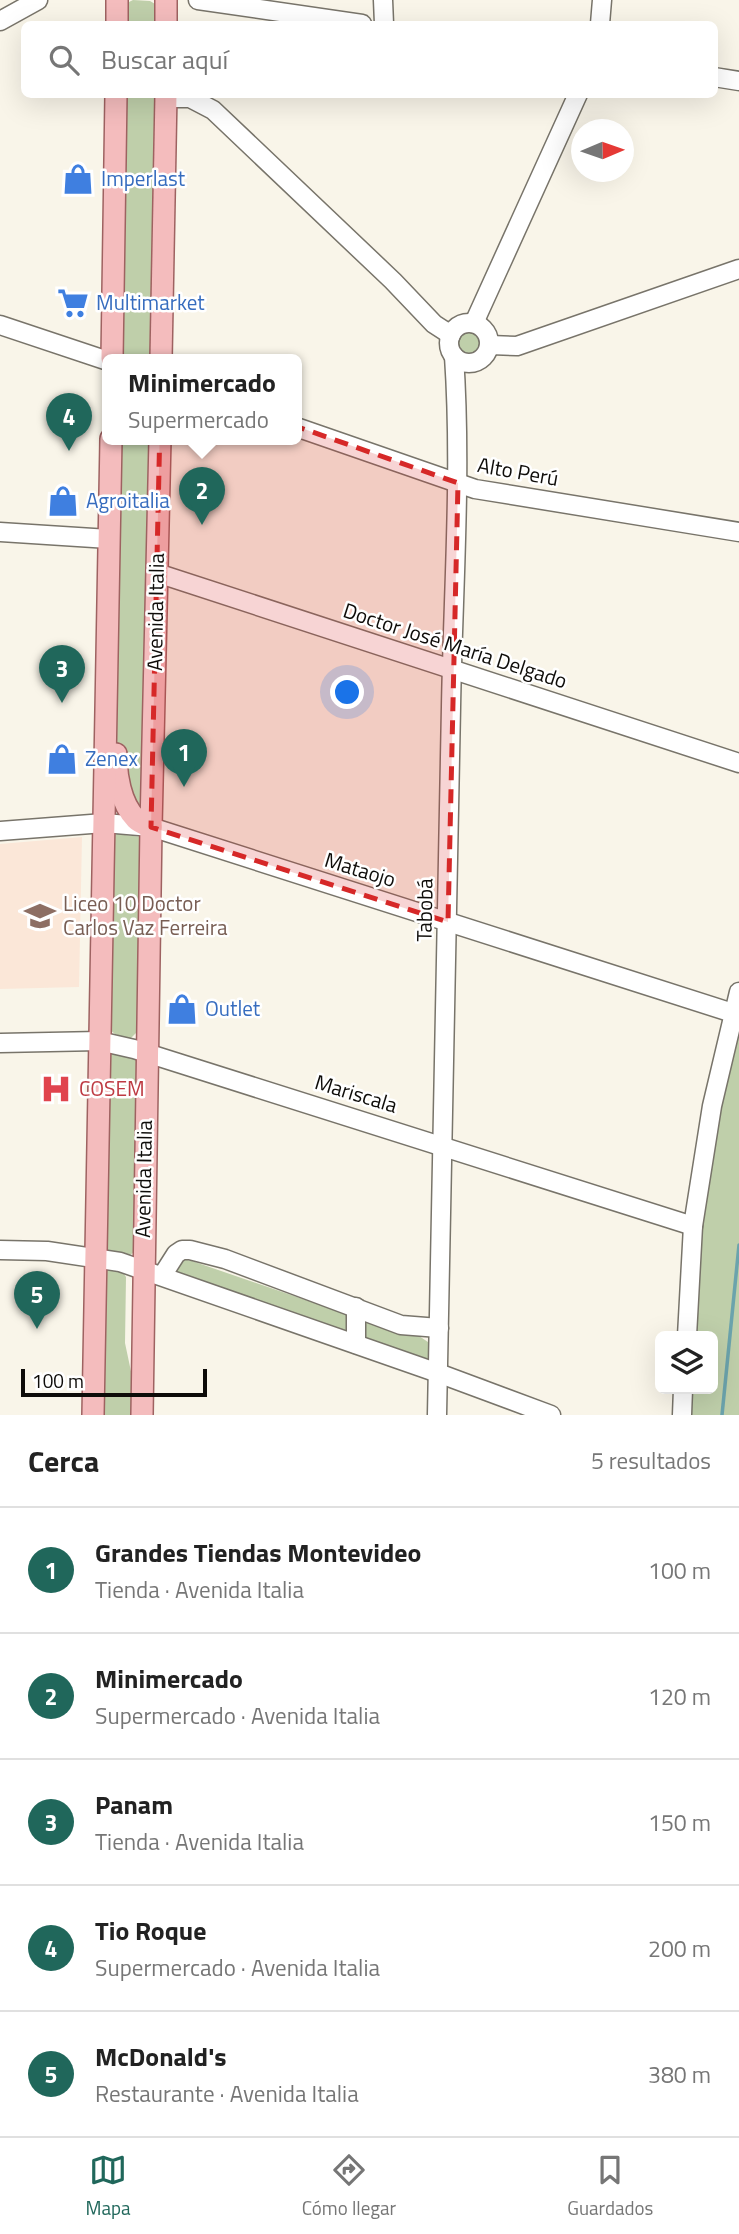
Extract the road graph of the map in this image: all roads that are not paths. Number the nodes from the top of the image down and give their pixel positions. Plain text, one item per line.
1 (38, 0) edge
2 (117, 0) edge
3 (166, 0) edge
4 (198, 0) edge
5 (383, 0) edge
6 (602, 0) edge
7 (0, 21) edge
8 (117, 21) edge
9 (166, 21) edge
10 (342, 21) edge
11 (384, 21) edge
12 (600, 21) edge
13 (718, 78) edge
14 (739, 81) edge
15 (116, 98) edge
16 (166, 98) edge
17 (190, 98) edge
18 (576, 98) edge
19 (739, 269) edge
20 (474, 323) junction
21 (0, 325) edge
22 (451, 335) junction
23 (489, 345) junction
24 (110, 354) edge
25 (161, 354) edge
26 (454, 356) junction
27 (102, 357) edge
28 (479, 361) junction
29 (457, 405) junction
30 (302, 429) edge
31 (111, 445) edge
32 (160, 445) edge
33 (458, 484) junction
34 (0, 532) edge
35 (739, 532) edge
36 (109, 539) junction
37 (157, 573) junction
38 (452, 668) junction
39 (107, 673) junction
40 (739, 763) edge
41 (104, 823) junction
42 (151, 827) junction
43 (0, 831) edge
44 (448, 922) junction
45 (739, 992) edge
46 (737, 1015) edge
47 (99, 1041) junction
48 (0, 1043) edge
49 (147, 1053) junction
50 (444, 1146) junction
51 (693, 1226) junction
52 (0, 1250) edge
53 (95, 1257) junction
54 (153, 1273) junction
55 (356, 1307) junction
56 (439, 1328) junction
57 (687, 1331) edge
58 (356, 1344) junction
59 (438, 1373) junction
60 (683, 1394) edge
61 (93, 1415) edge
62 (142, 1415) edge
63 (437, 1415) edge
64 (551, 1415) edge
65 (682, 1415) edge

1 - 7 street
2 - 8 main road
3 - 9 main road
4 - 10 street
5 - 11 street
6 - 12 street
13 - 14 street
15 - 24 main road
16 - 25 main road
17 - 22 street
18 - 20 street
19 - 23 street
20 - 22 street
20 - 23 street
21 - 27 street
22 - 26 street, Tabobá
23 - 28 street, Tabobá
26 - 28 street
26 - 29 street, Tabobá
28 - 29 street, Tabobá
29 - 33 street, Tabobá
30 - 33 street, Alto Perú
31 - 36 main road
32 - 37 main road, Avenida Italia
33 - 35 street, Alto Perú
33 - 38 street, Tabobá
34 - 36 street
36 - 39 main road
37 - 38 street, Doctor José María Delgado
37 - 42 main road, Avenida Italia
38 - 40 street, Doctor José María Delgado
38 - 44 street, Tabobá
39 - 41 main road
39 - 42 main road
41 - 42 street, Mataojo
41 - 43 street, Mataojo
41 - 47 main road
42 - 44 street, Mataojo
42 - 49 main road, Avenida Italia
44 - 46 street, Mataojo
44 - 50 street, Tabobá
45 - 46 street
46 - 51 street
47 - 48 street, Mariscala
47 - 49 street, Mariscala
47 - 53 main road
49 - 50 street, Mariscala
49 - 54 main road, Avenida Italia
50 - 51 street, Mariscala
50 - 56 street, Tabobá
51 - 57 street
52 - 53 street
53 - 54 street
53 - 61 main road
54 - 55 street
54 - 58 street
54 - 62 main road, Avenida Italia
55 - 56 street
55 - 58 street
56 - 59 street, Tabobá
58 - 59 street
59 - 63 street, Tabobá
59 - 64 street
60 - 65 street

